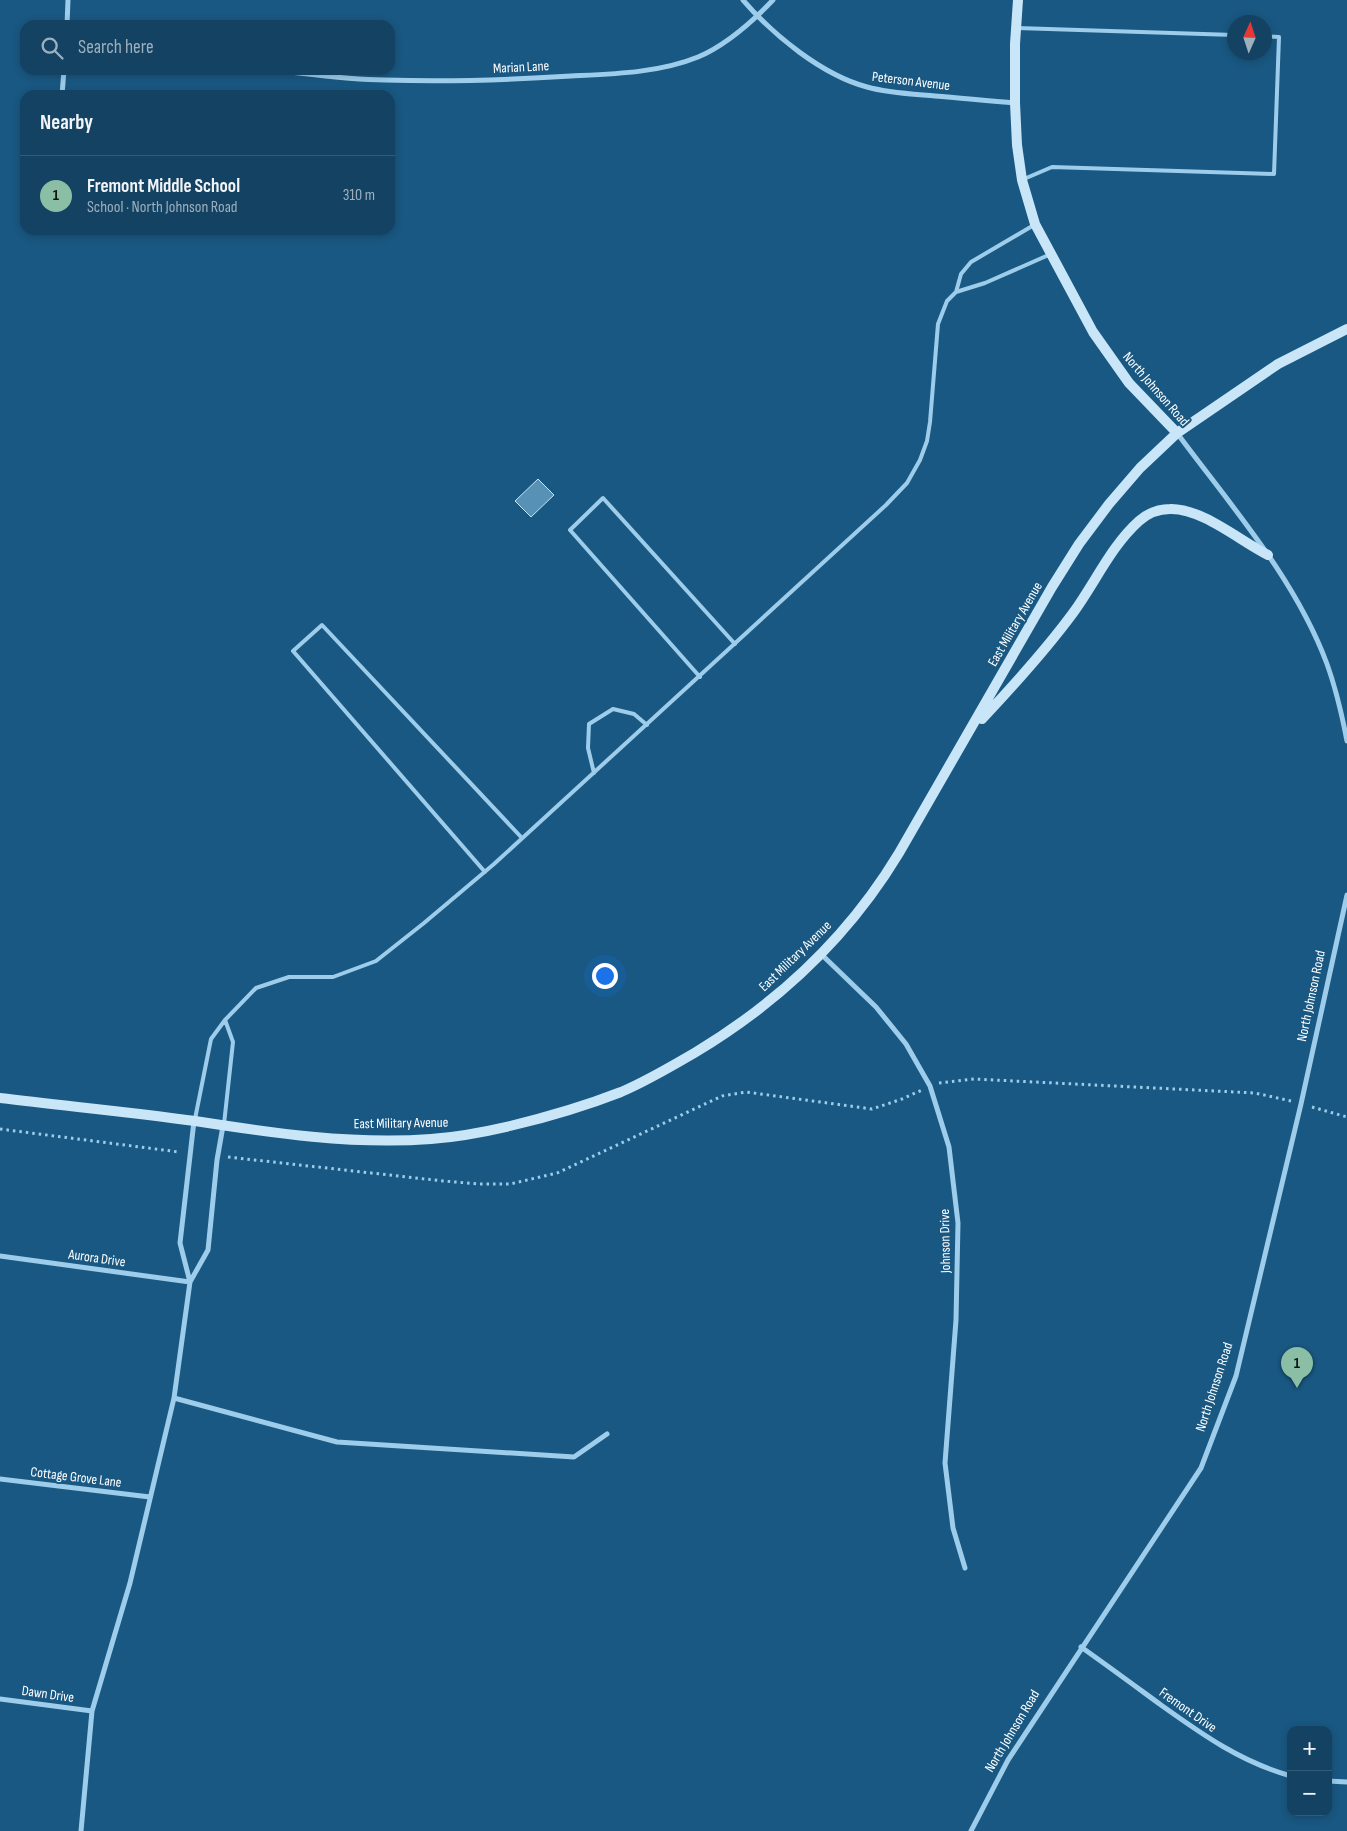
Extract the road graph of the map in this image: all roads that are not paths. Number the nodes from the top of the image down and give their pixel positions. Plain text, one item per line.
1 (68, 0) edge
2 (743, 0) edge
3 (773, 0) edge
4 (1018, 0) edge
5 (757, 16) junction
6 (67, 20) edge
7 (1016, 28) junction
8 (1227, 35) edge
9 (1272, 37) edge
10 (64, 75) edge
11 (328, 75) edge
12 (62, 90) edge
13 (1015, 103) junction
14 (1022, 180) junction
15 (1035, 224) junction
16 (1050, 254) junction
17 (956, 292) junction
18 (1347, 328) edge
19 (1177, 433) junction
20 (1268, 555) junction
21 (735, 644) junction
22 (700, 677) junction
23 (647, 724) junction
24 (971, 731) junction
25 (1347, 741) edge
26 (594, 773) junction
27 (522, 838) junction
28 (485, 872) junction
29 (1347, 895) edge
30 (821, 954) junction
31 (225, 1020) junction
32 (0, 1098) edge
33 (194, 1121) junction
34 (223, 1126) junction
35 (0, 1256) edge
36 (190, 1282) junction
37 (174, 1398) junction
38 (607, 1434) dead end
39 (0, 1479) edge
40 (150, 1497) junction
41 (965, 1568) dead end
42 (1081, 1647) junction
43 (0, 1699) edge
44 (92, 1711) junction
45 (1287, 1775) edge
46 (1332, 1781) edge
47 (1347, 1782) edge
48 (81, 1831) edge
49 (971, 1831) edge

1 - 6 street
2 - 5 street, Peterson Avenue
3 - 5 street, Marian Lane
4 - 7 main road, North Johnson Road
5 - 11 street, Marian Lane
5 - 13 street, Peterson Avenue
7 - 8 lane
7 - 13 main road, North Johnson Road
9 - 14 lane
10 - 12 street
13 - 14 main road, North Johnson Road
14 - 15 main road, North Johnson Road
15 - 16 main road, North Johnson Road
15 - 17 lane
16 - 17 lane
16 - 19 main road, North Johnson Road
17 - 21 lane
18 - 19 main road, East Military Avenue
19 - 20 street, North Johnson Road
19 - 24 main road, East Military Avenue
20 - 24 main road
20 - 25 street, North Johnson Road
21 - 22 lane
21 - 22 lane
22 - 23 lane
23 - 26 lane
23 - 26 lane
24 - 30 main road, East Military Avenue
26 - 27 lane
27 - 28 lane
27 - 28 lane
28 - 31 lane
29 - 42 street, North Johnson Road
30 - 34 main road, East Military Avenue
30 - 41 street, Johnson Drive
31 - 33 lane
31 - 34 lane
32 - 33 main road, East Military Avenue
33 - 34 main road, East Military Avenue
33 - 36 street
34 - 36 street
35 - 36 street, Aurora Drive
36 - 37 street
37 - 38 street
37 - 40 street
39 - 40 street, Cottage Grove Lane
40 - 44 street
42 - 45 street, Fremont Drive
42 - 49 street, North Johnson Road
43 - 44 street, Dawn Drive
44 - 48 street
46 - 47 street

